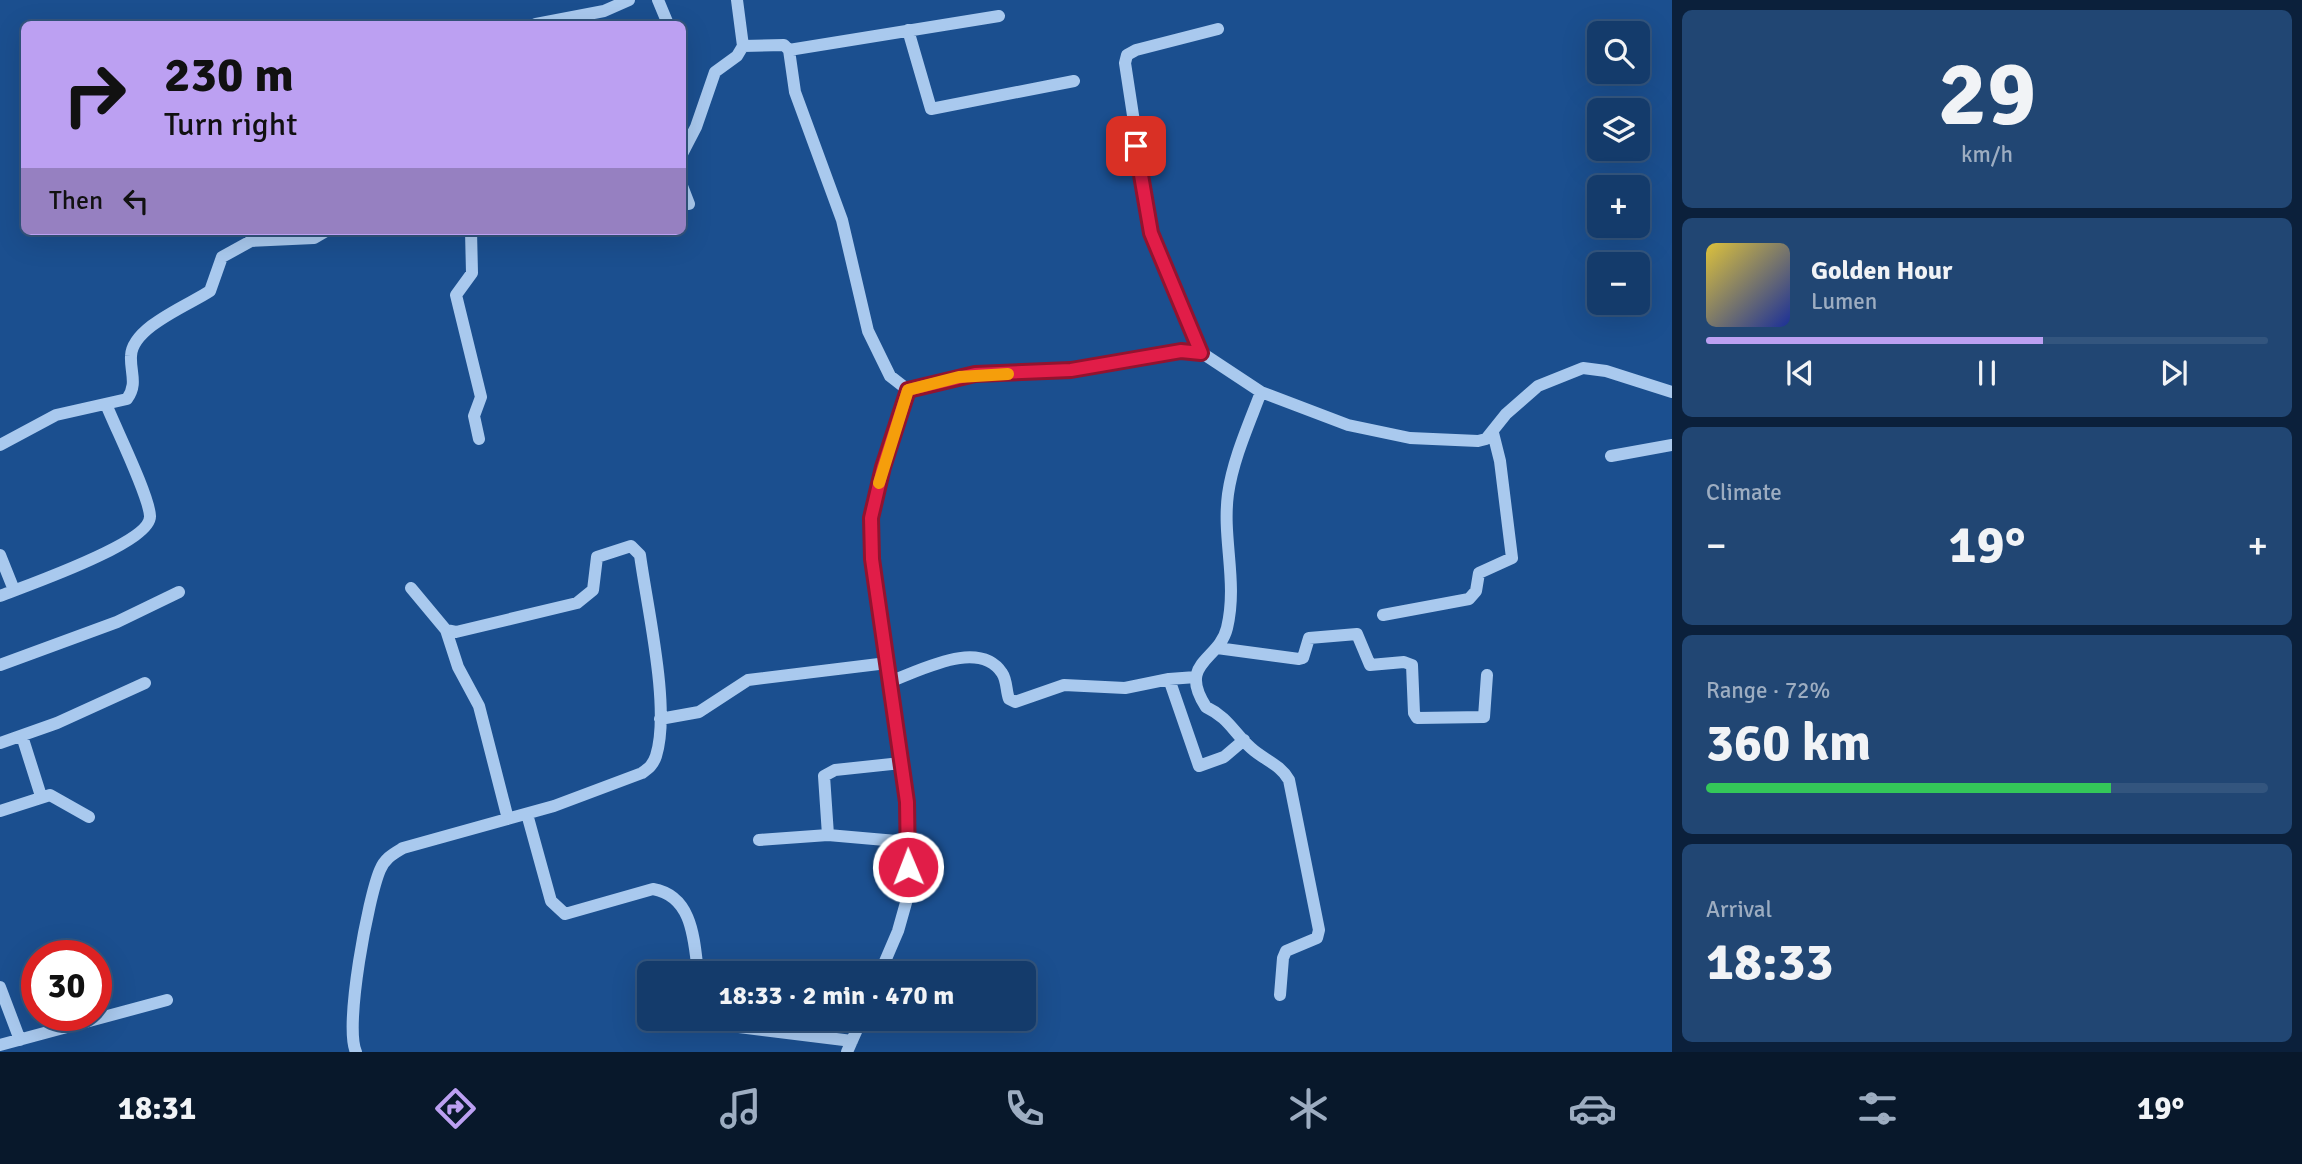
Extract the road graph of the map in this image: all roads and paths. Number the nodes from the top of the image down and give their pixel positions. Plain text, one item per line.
1 (629, 0) edge
2 (658, 0) edge
3 (737, 0) edge
4 (999, 16) dead end
5 (552, 21) edge
6 (667, 21) edge
7 (1218, 29) dead end
8 (908, 30) junction
9 (743, 46) junction
10 (789, 50) junction
11 (1074, 81) dead end
12 (686, 146) edge
13 (686, 196) edge
14 (689, 204) dead end
15 (319, 235) edge
16 (471, 235) edge
17 (251, 236) edge
18 (1201, 353) junction
19 (908, 390) junction
20 (1261, 391) junction
21 (1672, 392) edge
22 (106, 404) junction
23 (1493, 433) junction
24 (479, 439) dead end
25 (0, 445) edge
26 (1672, 445) edge
27 (1611, 456) dead end
28 (0, 555) edge
29 (411, 588) dead end
30 (15, 590) junction
31 (179, 592) dead end
32 (0, 596) edge
33 (1383, 615) dead end
34 (446, 630) junction
35 (1217, 648) junction
36 (887, 663) junction
37 (0, 665) edge
38 (1487, 675) dead end
39 (1196, 677) junction
40 (1168, 679) junction
41 (891, 681) junction
42 (145, 683) dead end
43 (660, 719) junction
44 (22, 736) junction
45 (1244, 740) junction
46 (0, 743) edge
47 (901, 763) junction
48 (41, 796) junction
49 (0, 811) edge
50 (527, 814) junction
51 (89, 817) dead end
52 (508, 818) junction
53 (828, 835) junction
54 (759, 840) dead end
55 (908, 842) junction
56 (696, 961) edge
57 (885, 961) edge
58 (0, 987) edge
59 (1280, 995) dead end
60 (167, 1000) dead end
61 (758, 1031) edge
62 (20, 1040) junction
63 (0, 1045) edge
64 (849, 1046) edge
65 (356, 1052) edge

1 - 5 street
2 - 6 street
3 - 9 street
4 - 8 street
7 - 18 street
8 - 10 street
8 - 11 street
9 - 10 street
9 - 12 street
10 - 19 street
13 - 14 street
15 - 17 street
16 - 24 street
17 - 22 street
18 - 19 street
18 - 20 street
19 - 36 street
20 - 23 street
20 - 35 street
21 - 23 street
22 - 25 street
22 - 30 street
23 - 33 street
26 - 27 street
28 - 30 street
29 - 34 street
30 - 32 street
31 - 37 street
34 - 43 street
34 - 52 street
35 - 38 street
35 - 39 street
36 - 41 street
36 - 43 street
39 - 40 street
39 - 45 street
40 - 41 street
40 - 45 street
41 - 47 street
42 - 44 street
43 - 50 street
44 - 46 street
44 - 48 street
45 - 59 street
47 - 53 street
47 - 55 street
48 - 49 street
48 - 51 street
50 - 52 street
50 - 56 street
52 - 65 street
53 - 54 street
53 - 55 street
55 - 57 street
58 - 62 street
60 - 62 street
61 - 64 street
62 - 63 street

